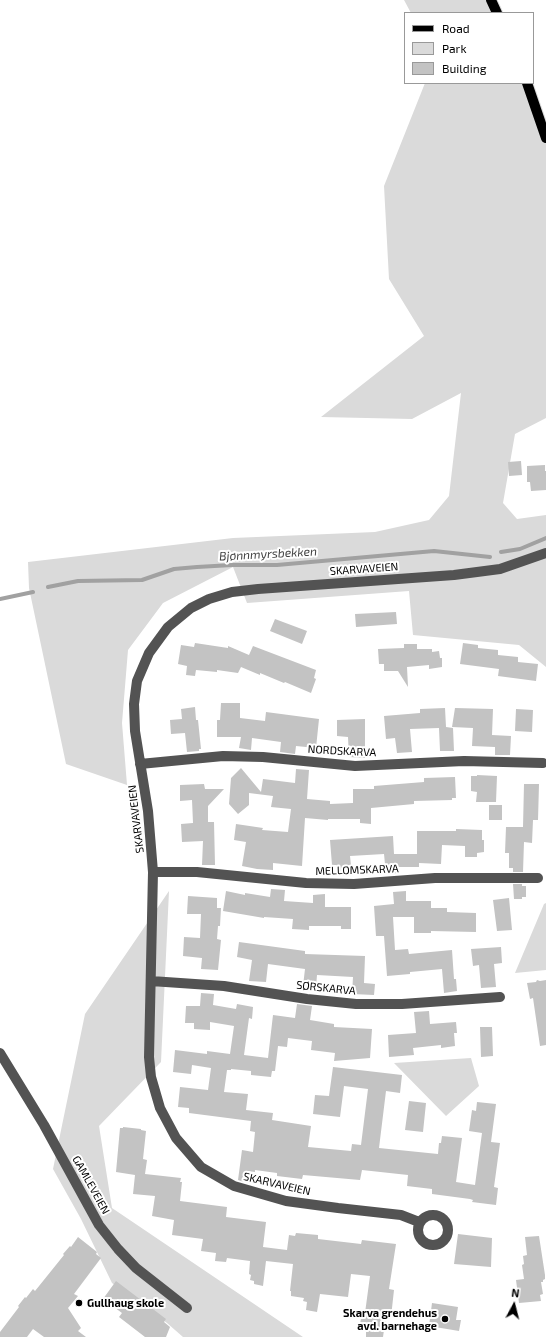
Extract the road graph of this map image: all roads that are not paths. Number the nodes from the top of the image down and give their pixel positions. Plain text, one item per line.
1 (491, 0) edge
2 (497, 12) edge
3 (527, 84) edge
4 (546, 138) edge
5 (546, 553) edge
6 (543, 763) dead end
7 (140, 764) junction
8 (153, 872) junction
9 (538, 878) dead end
10 (151, 981) junction
11 (500, 997) dead end
12 (0, 1053) edge
13 (419, 1222) dead end
14 (187, 1308) dead end

1 - 2 main road
3 - 4 main road
5 - 7 street, SKARVAVEIEN
6 - 7 street, NORDSKARVA
7 - 8 street, SKARVAVEIEN
8 - 9 street, MELLOMSKARVA
8 - 10 street, SKARVAVEIEN
10 - 11 street, SØRSKARVA
10 - 13 street, SKARVAVEIEN
12 - 14 street, GAMLEVEIEN

